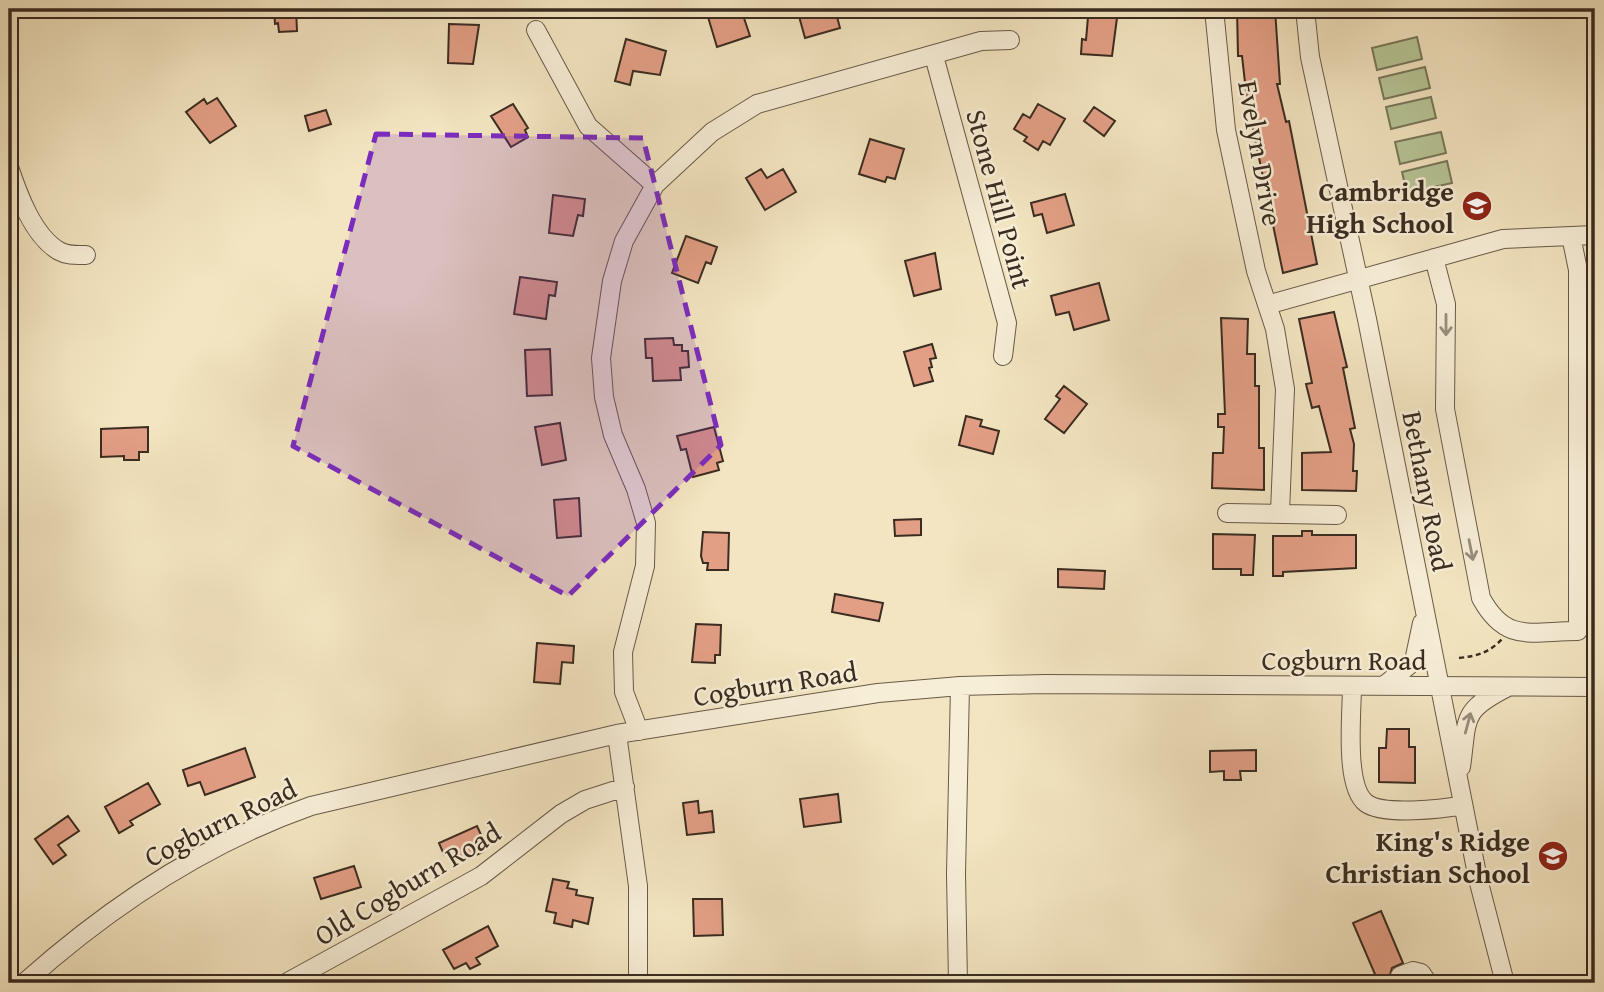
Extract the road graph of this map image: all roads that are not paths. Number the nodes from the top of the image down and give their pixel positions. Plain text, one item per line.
1 (1214, 9) edge
2 (1305, 9) edge
3 (536, 30) dead end
4 (1010, 40) dead end
5 (934, 56) junction
6 (9, 167) edge
7 (655, 185) junction
8 (1595, 235) edge
9 (1571, 236) junction
10 (86, 255) dead end
11 (1434, 258) junction
12 (1359, 280) junction
13 (1267, 305) junction
14 (1003, 356) dead end
15 (1280, 512) junction
16 (1227, 513) dead end
17 (1337, 515) dead end
18 (1424, 606) junction
19 (1587, 631) edge
20 (1385, 685) junction
21 (1440, 685) junction
22 (960, 686) junction
23 (1352, 686) junction
24 (1510, 686) junction
25 (1595, 687) edge
26 (639, 730) junction
27 (617, 734) junction
28 (1459, 780) junction
29 (625, 787) junction
30 (1463, 805) junction
31 (1393, 980) edge
32 (24, 983) edge
33 (286, 983) edge
34 (638, 983) edge
35 (957, 983) edge
36 (1428, 983) edge
37 (1505, 983) edge

1 - 13 street, Evelyn Drive
2 - 12 street, Bethany Road
3 - 7 street
4 - 5 street
5 - 7 street
5 - 14 street, Stone Hill Point
6 - 10 street
7 - 26 street
8 - 9 street
9 - 11 street
9 - 19 street
11 - 12 street
11 -> 19 street
12 - 13 street
12 - 18 street, Bethany Road
13 - 15 street, Evelyn Drive
15 - 16 street
15 - 17 street
18 - 20 street
18 - 21 street, Bethany Road
20 - 21 street, Cogburn Road
20 - 23 street, Cogburn Road
21 - 24 street, Cogburn Road
21 - 28 street, Bethany Road
22 - 23 street, Cogburn Road
22 - 26 street, Cogburn Road
22 - 35 street
23 - 30 street
24 - 25 street, Cogburn Road
28 -> 24 street
26 - 27 street, Cogburn Road
27 - 29 street
27 - 32 street, Cogburn Road
28 - 30 street, Bethany Road
29 - 33 street, Old Cogburn Road
29 - 34 street
30 - 37 street, Bethany Road
31 - 36 street

